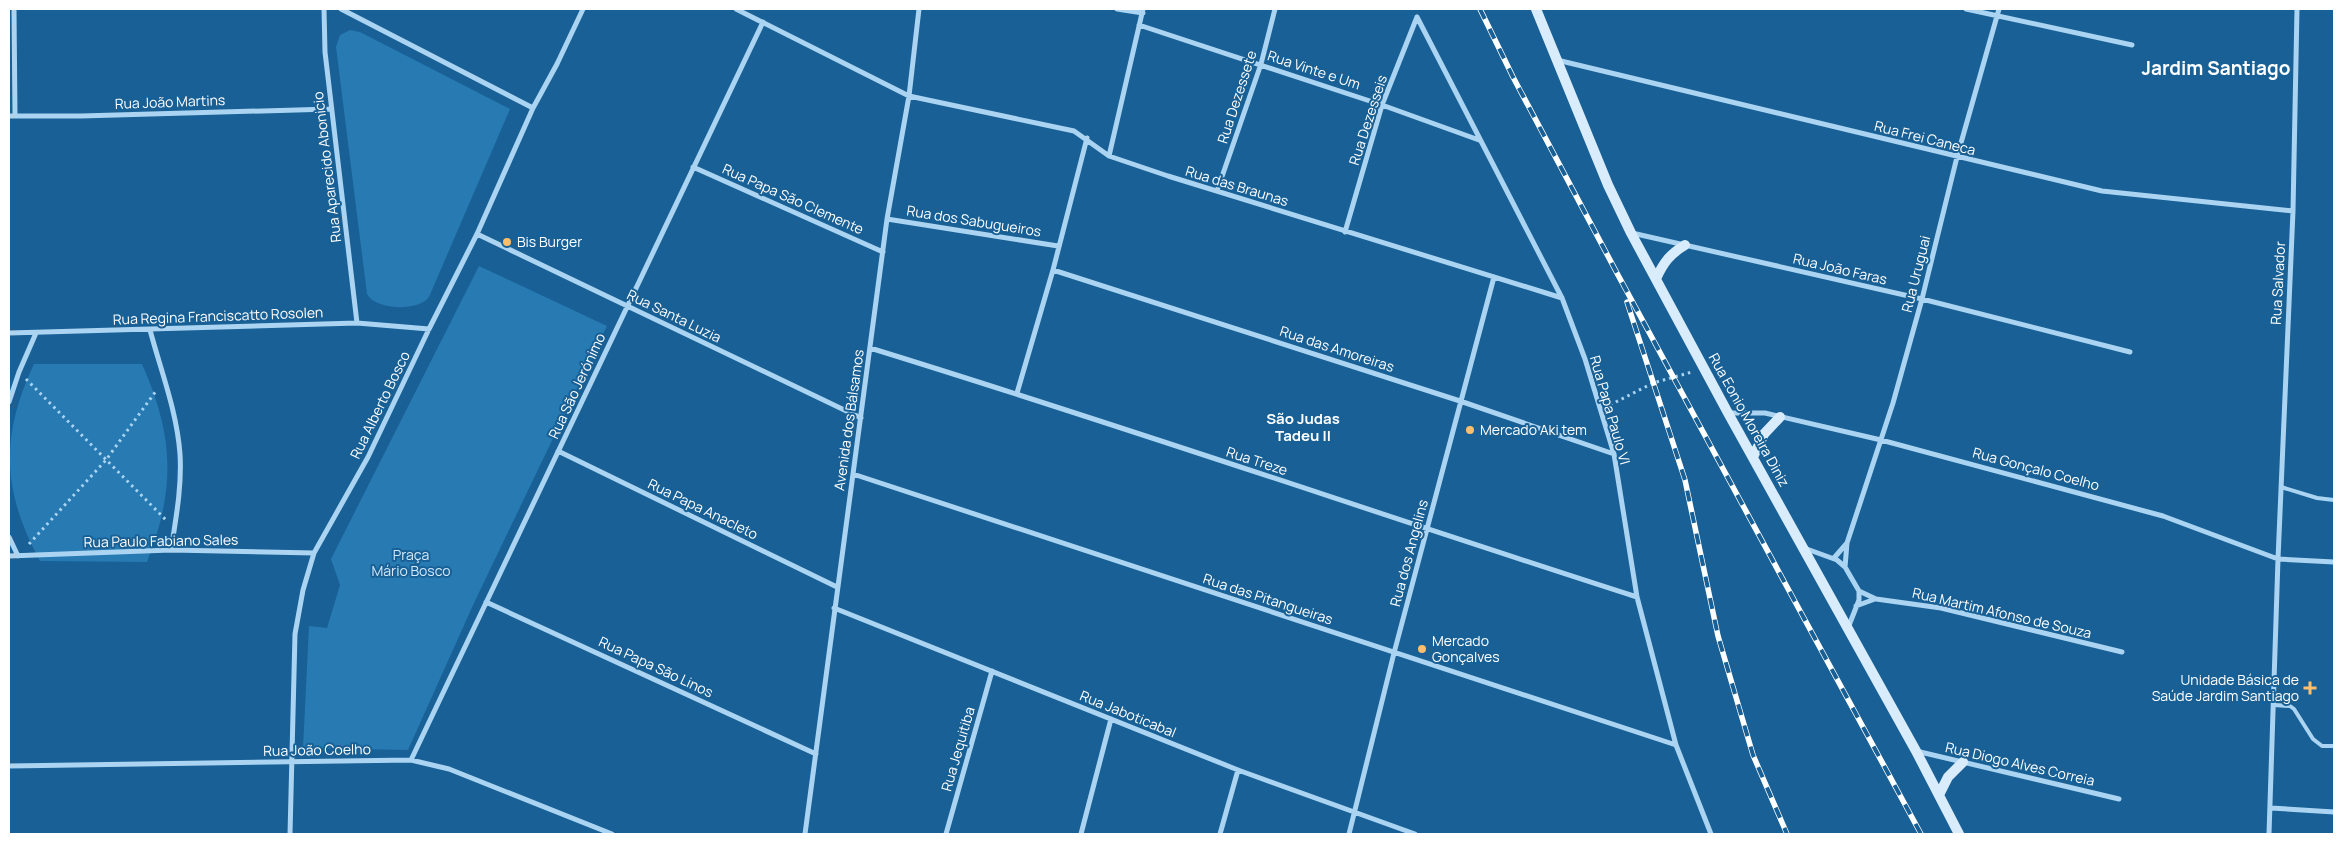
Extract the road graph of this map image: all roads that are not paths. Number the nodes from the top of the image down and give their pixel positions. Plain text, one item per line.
1 (14, 9) edge
2 (324, 9) edge
3 (342, 9) edge
4 (583, 9) edge
5 (736, 9) edge
6 (919, 9) edge
7 (1117, 9) edge
8 (1275, 9) edge
9 (1536, 9) edge
10 (1966, 9) edge
11 (1999, 9) edge
12 (2297, 9) edge
13 (1143, 11) edge
14 (1997, 16) junction
15 (1417, 17) joint
16 (762, 22) junction
17 (1139, 25) junction
18 (2132, 45) dead end
19 (1556, 60) junction
20 (1261, 64) junction
21 (909, 96) junction
22 (1382, 105) junction
23 (533, 108) junction
24 (331, 109) junction
25 (12, 116) edge
26 (1086, 138) junction
27 (1480, 141) junction
28 (1109, 156) junction
29 (1957, 157) junction
30 (693, 167) junction
31 (1217, 190) junction
32 (2293, 211) junction
33 (887, 219) junction
34 (1345, 232) junction
35 (1631, 233) junction
36 (477, 234) junction
37 (1685, 245) junction
38 (1058, 246) junction
39 (883, 252) junction
40 (1053, 270) junction
41 (1494, 277) junction
42 (1656, 279) junction
43 (1562, 298) junction
44 (1922, 299) junction
45 (627, 306) junction
46 (357, 322) junction
47 (429, 329) junction
48 (150, 330) junction
49 (9, 332) edge
50 (36, 333) junction
51 (870, 348) junction
52 (2130, 352) dead end
53 (1017, 393) junction
54 (1460, 401) junction
55 (9, 402) edge
56 (1728, 413) junction
57 (1780, 417) junction
58 (861, 418) junction
59 (1881, 440) junction
60 (558, 451) junction
61 (1614, 454) junction
62 (1753, 457) junction
63 (853, 474) junction
64 (2281, 487) junction
65 (2334, 500) edge
66 (1428, 530) junction
67 (9, 537) edge
68 (1847, 543) junction
69 (1804, 548) junction
70 (171, 550) junction
71 (314, 553) junction
72 (9, 556) edge
73 (18, 556) junction
74 (1834, 558) junction
75 (2278, 559) junction
76 (2334, 562) edge
77 (1845, 566) junction
78 (837, 587) junction
79 (1859, 591) junction
80 (1637, 597) junction
81 (1876, 599) junction
82 (486, 602) junction
83 (1856, 606) junction
84 (834, 608) junction
85 (1848, 628) junction
86 (2122, 652) dead end
87 (1394, 653) junction
88 (992, 671) junction
89 (2274, 706) junction
90 (1111, 719) junction
91 (1676, 745) junction
92 (2334, 746) edge
93 (1916, 751) junction
94 (816, 754) junction
95 (411, 760) junction
96 (291, 762) junction
97 (1964, 762) junction
98 (9, 766) edge
99 (1238, 770) junction
100 (1939, 795) junction
101 (2119, 799) dead end
102 (2271, 808) junction
103 (1355, 812) junction
104 (2334, 812) edge
105 (290, 834) edge
106 (612, 834) edge
107 (805, 834) edge
108 (946, 834) edge
109 (1081, 834) edge
110 (1220, 834) edge
111 (1349, 834) edge
112 (1415, 834) edge
113 (1711, 834) edge
114 (1959, 834) edge
115 (2270, 834) edge

1 - 25 street
2 - 24 street, Rua Aparecido Abonicio
3 - 23 street
4 - 23 street, Rua Alberto Bosco
5 - 16 street, Rua das Braunas
6 - 21 street, Avenida dos Bálsamos
7 - 13 street
8 - 20 street, Rua Dezessete
9 - 19 main road, Rua Eonio Moreira Diniz
10 - 14 street
11 - 14 street, Rua Uruguai
12 - 32 street, Rua Salvador
13 - 17 street
14 - 18 street
14 - 29 street, Rua Uruguai
15 - 22 street, Rua Dezesseis
15 - 27 street, Rua Papa Paulo VI
16 - 21 street, Rua das Braunas
16 - 30 street, Rua São Jerónimo
17 - 20 street, Rua Vinte e Um
17 - 28 street
19 - 29 street, Rua Frei Caneca
19 - 35 main road, Rua Eonio Moreira Diniz
20 - 22 street, Rua Vinte e Um
20 - 31 street, Rua Dezessete
21 - 26 street, Rua das Braunas
21 - 33 street, Avenida dos Bálsamos
22 - 27 street, Rua Vinte e Um
22 - 34 street, Rua Dezesseis
23 - 36 street, Rua Alberto Bosco
24 - 25 street, Rua João Martins
24 - 46 street, Rua Aparecido Abonicio
26 - 28 street, Rua das Braunas
26 - 38 street
27 - 43 street, Rua Papa Paulo VI
28 - 31 street, Rua das Braunas
29 - 32 street, Rua Frei Caneca
29 - 44 street, Rua Uruguai
30 - 39 street, Rua Papa São Clemente
30 - 45 street, Rua São Jerónimo
31 - 34 street, Rua das Braunas
32 - 64 street, Rua Salvador
33 - 38 street, Rua dos Sabugueiros
33 - 39 street, Avenida dos Bálsamos
34 - 41 street, Rua das Braunas
35 - 37 street, Rua João Faras
35 - 42 main road, Rua Eonio Moreira Diniz
36 - 45 street, Rua Santa Luzia
36 - 47 street, Rua Alberto Bosco
37 - 42 main road
37 - 44 street, Rua João Faras
38 - 40 street
39 - 51 street, Avenida dos Bálsamos
40 - 53 street
40 - 54 street, Rua das Amoreiras
41 - 43 street, Rua das Braunas
41 - 54 street, Rua dos Angelins
42 - 56 main road, Rua Eonio Moreira Diniz
43 - 61 street, Rua Papa Paulo VI
44 - 52 street, Rua João Faras
44 - 59 street, Rua Uruguai
45 - 58 street, Rua Santa Luzia
45 - 60 street, Rua São Jerónimo
46 - 47 street, Rua Regina Franciscatto Rosolen
46 - 48 street, Rua Regina Franciscatto Rosolen
47 - 71 street, Rua Alberto Bosco
48 - 50 street, Rua Regina Franciscatto Rosolen
48 - 70 street
49 - 50 street, Rua Regina Franciscatto Rosolen
50 - 55 street
51 - 53 street, Rua Treze
51 - 58 street, Avenida dos Bálsamos
53 - 66 street, Rua Treze
54 - 61 street, Rua das Amoreiras
54 - 66 street, Rua dos Angelins
56 - 57 street, Rua Gonçalo Coelho
56 - 62 main road, Rua Eonio Moreira Diniz
57 - 59 street, Rua Gonçalo Coelho
57 - 62 main road
58 - 63 street, Avenida dos Bálsamos
59 - 68 street, Rua Uruguai
59 - 75 street, Rua Gonçalo Coelho
60 - 78 street, Rua Papa Anacleto
60 - 82 street, Rua São Jerónimo
61 - 80 street, Rua Papa Paulo VI
62 - 69 main road, Rua Eonio Moreira Diniz
63 - 78 street, Avenida dos Bálsamos
63 - 87 street, Rua das Pitangueiras
64 - 65 lane
64 - 75 street, Rua Salvador
66 - 80 street, Rua Treze
66 - 87 street, Rua dos Angelins
67 - 73 street
68 - 74 street
68 - 77 street
69 - 74 street
69 - 85 main road, Rua Eonio Moreira Diniz
70 - 71 street, Rua Paulo Fabiano Sales
70 - 73 street, Rua Paulo Fabiano Sales
71 - 96 street, Rua Alberto Bosco
72 - 73 street, Rua Paulo Fabiano Sales
74 - 77 street
75 - 76 street, Rua Gonçalo Coelho
75 - 89 street, Rua Salvador
77 - 79 street
78 - 84 street, Avenida dos Bálsamos
79 - 81 street, Rua Martim Afonso de Souza
79 - 83 street
80 - 91 street, Rua Papa Paulo VI
81 - 83 street, Rua Martim Afonso de Souza
81 - 86 street, Rua Martim Afonso de Souza
82 - 94 street, Rua Papa São Linos
82 - 95 street, Rua São Jerónimo
83 - 85 street
84 - 88 street, Rua Jaboticabal
84 - 94 street, Avenida dos Bálsamos
85 - 93 main road, Rua Eonio Moreira Diniz
87 - 91 street, Rua das Pitangueiras
87 - 103 street, Rua dos Angelins
88 - 90 street, Rua Jaboticabal
88 - 108 street, Rua Jequitiba
89 - 92 lane
89 - 102 street, Rua Salvador
90 - 99 street, Rua Jaboticabal
90 - 109 street
91 - 113 street, Rua Papa Paulo VI
93 - 97 street, Rua Diogo Alves Correia
93 - 100 main road, Rua Eonio Moreira Diniz
94 - 107 street, Avenida dos Bálsamos
95 - 96 street, Rua João Coelho
95 - 106 street, Rua João Coelho
96 - 98 street, Rua João Coelho
96 - 105 street, Rua Alberto Bosco
97 - 100 main road
97 - 101 street, Rua Diogo Alves Correia
99 - 103 street, Rua Jaboticabal
99 - 110 street
100 - 114 main road, Rua Eonio Moreira Diniz
102 - 104 street
102 - 115 street, Rua Salvador
103 - 111 street, Rua dos Angelins
103 - 112 street, Rua Jaboticabal

